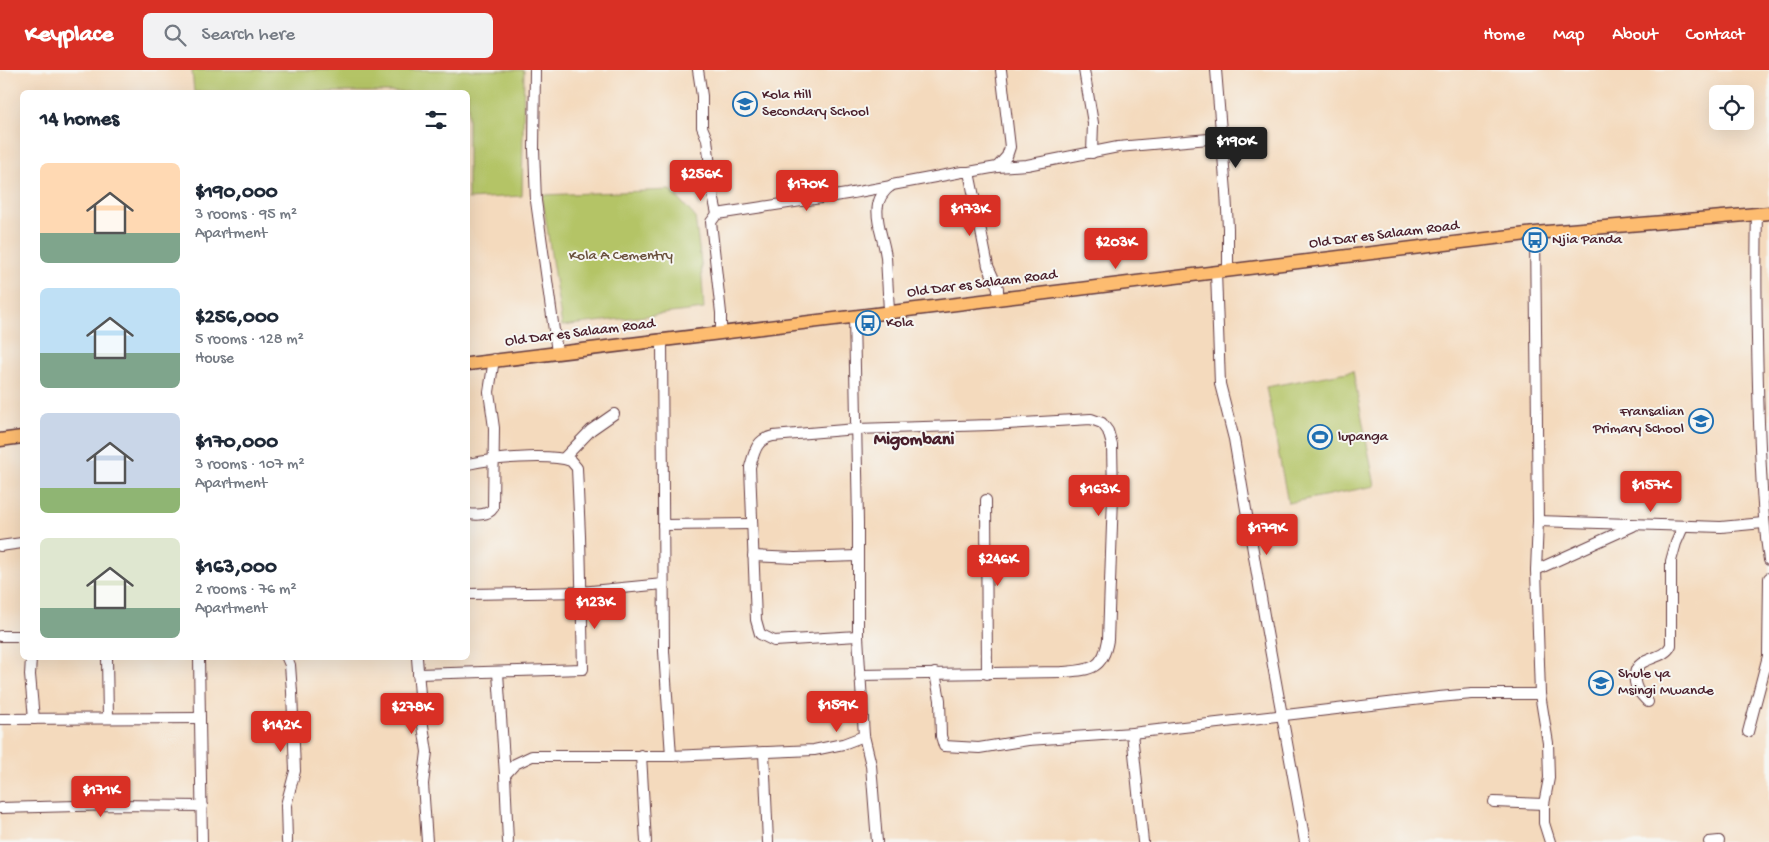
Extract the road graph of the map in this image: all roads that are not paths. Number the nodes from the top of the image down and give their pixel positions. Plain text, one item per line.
1 (535, 70) edge
2 (698, 70) edge
3 (1001, 70) edge
4 (1084, 70) edge
5 (1216, 70) edge
6 (1220, 138) junction
7 (1092, 153) junction
8 (997, 167) junction
9 (969, 172) junction
10 (892, 185) junction
11 (717, 214) junction
12 (1763, 214) edge
13 (1535, 233) junction
14 (1222, 271) junction
15 (998, 299) junction
16 (889, 311) junction
17 (854, 316) junction
18 (721, 332) junction
19 (662, 339) junction
20 (557, 352) junction
21 (494, 360) junction
22 (470, 364) edge
23 (614, 414) dead end
24 (856, 429) junction
25 (20, 437) edge
26 (0, 440) edge
27 (564, 458) junction
28 (492, 459) junction
29 (470, 464) edge
30 (1765, 480) edge
31 (986, 500) dead end
32 (470, 514) edge
33 (1538, 521) junction
34 (1763, 523) junction
35 (752, 524) junction
36 (1636, 524) junction
37 (664, 525) junction
38 (1683, 527) junction
39 (20, 543) edge
40 (0, 546) edge
41 (753, 556) junction
42 (858, 556) junction
43 (1769, 560) edge
44 (1536, 570) junction
45 (1769, 578) edge
46 (663, 584) junction
47 (581, 592) junction
48 (470, 594) edge
49 (0, 636) edge
50 (20, 636) edge
51 (858, 636) junction
52 (31, 660) edge
53 (107, 660) edge
54 (199, 660) edge
55 (288, 660) edge
56 (417, 660) edge
57 (498, 672) junction
58 (935, 673) junction
59 (418, 674) junction
60 (987, 674) junction
61 (860, 675) junction
62 (1540, 694) junction
63 (1648, 702) dead end
64 (1283, 716) junction
65 (108, 718) junction
66 (200, 718) junction
67 (0, 719) edge
68 (34, 719) junction
69 (1748, 732) dead end
70 (1132, 733) junction
71 (864, 736) junction
72 (764, 752) junction
73 (641, 755) junction
74 (672, 756) junction
75 (505, 775) junction
76 (1494, 802) dead end
77 (1544, 804) junction
78 (202, 806) junction
79 (0, 808) edge
80 (1719, 841) edge
81 (202, 842) edge
82 (287, 842) edge
83 (427, 842) edge
84 (508, 842) edge
85 (646, 842) edge
86 (768, 842) edge
87 (877, 842) edge
88 (1143, 842) edge
89 (1305, 842) edge
90 (1550, 842) edge
91 (1709, 842) edge

1 - 20 street
2 - 11 street
3 - 8 street
4 - 7 street
5 - 6 street
6 - 7 street
6 - 14 street
7 - 8 street
8 - 9 street
9 - 10 street
9 - 15 street
10 - 11 street
10 - 16 street
11 - 18 street
12 - 13 main road, Old Dar es Salaam Road
12 - 30 street
13 - 14 main road, Old Dar es Salaam Road
13 - 33 street
14 - 15 main road, Old Dar es Salaam Road
14 - 64 street
15 - 16 main road, Old Dar es Salaam Road
16 - 17 main road, Old Dar es Salaam Road
17 - 18 main road, Old Dar es Salaam Road
17 - 24 street
18 - 19 main road, Old Dar es Salaam Road
19 - 20 main road, Old Dar es Salaam Road
19 - 37 street
20 - 21 main road, Old Dar es Salaam Road
21 - 22 main road, Old Dar es Salaam Road
21 - 28 street
23 - 27 street
24 - 35 street
24 - 42 street
24 - 60 street
25 - 26 main road
27 - 28 street
27 - 47 street
28 - 29 street
28 - 32 street
30 - 34 street
31 - 60 street
33 - 36 street
33 - 44 street
34 - 38 street
34 - 43 street
35 - 37 street
35 - 41 street
36 - 38 street
36 - 44 street
37 - 46 street
38 - 63 street
39 - 40 street
41 - 42 street
41 - 51 street
42 - 51 street
44 - 62 street
45 - 69 street
46 - 47 street
46 - 74 street
47 - 48 street
47 - 57 street
49 - 50 street
51 - 61 street
52 - 68 street
53 - 65 street
54 - 66 street
55 - 82 street
56 - 59 street
57 - 59 street
57 - 75 street
58 - 60 street
58 - 61 street
58 - 70 street
59 - 83 street
61 - 71 street
62 - 64 street
62 - 77 street
64 - 70 street
64 - 89 street
65 - 66 street
65 - 68 street
66 - 78 street
67 - 68 street
70 - 88 street
71 - 72 street
71 - 87 street
72 - 74 street
72 - 86 street
73 - 74 street
73 - 75 street
73 - 85 street
75 - 84 street
76 - 77 street
77 - 90 street
78 - 79 street
78 - 81 street
80 - 91 street

